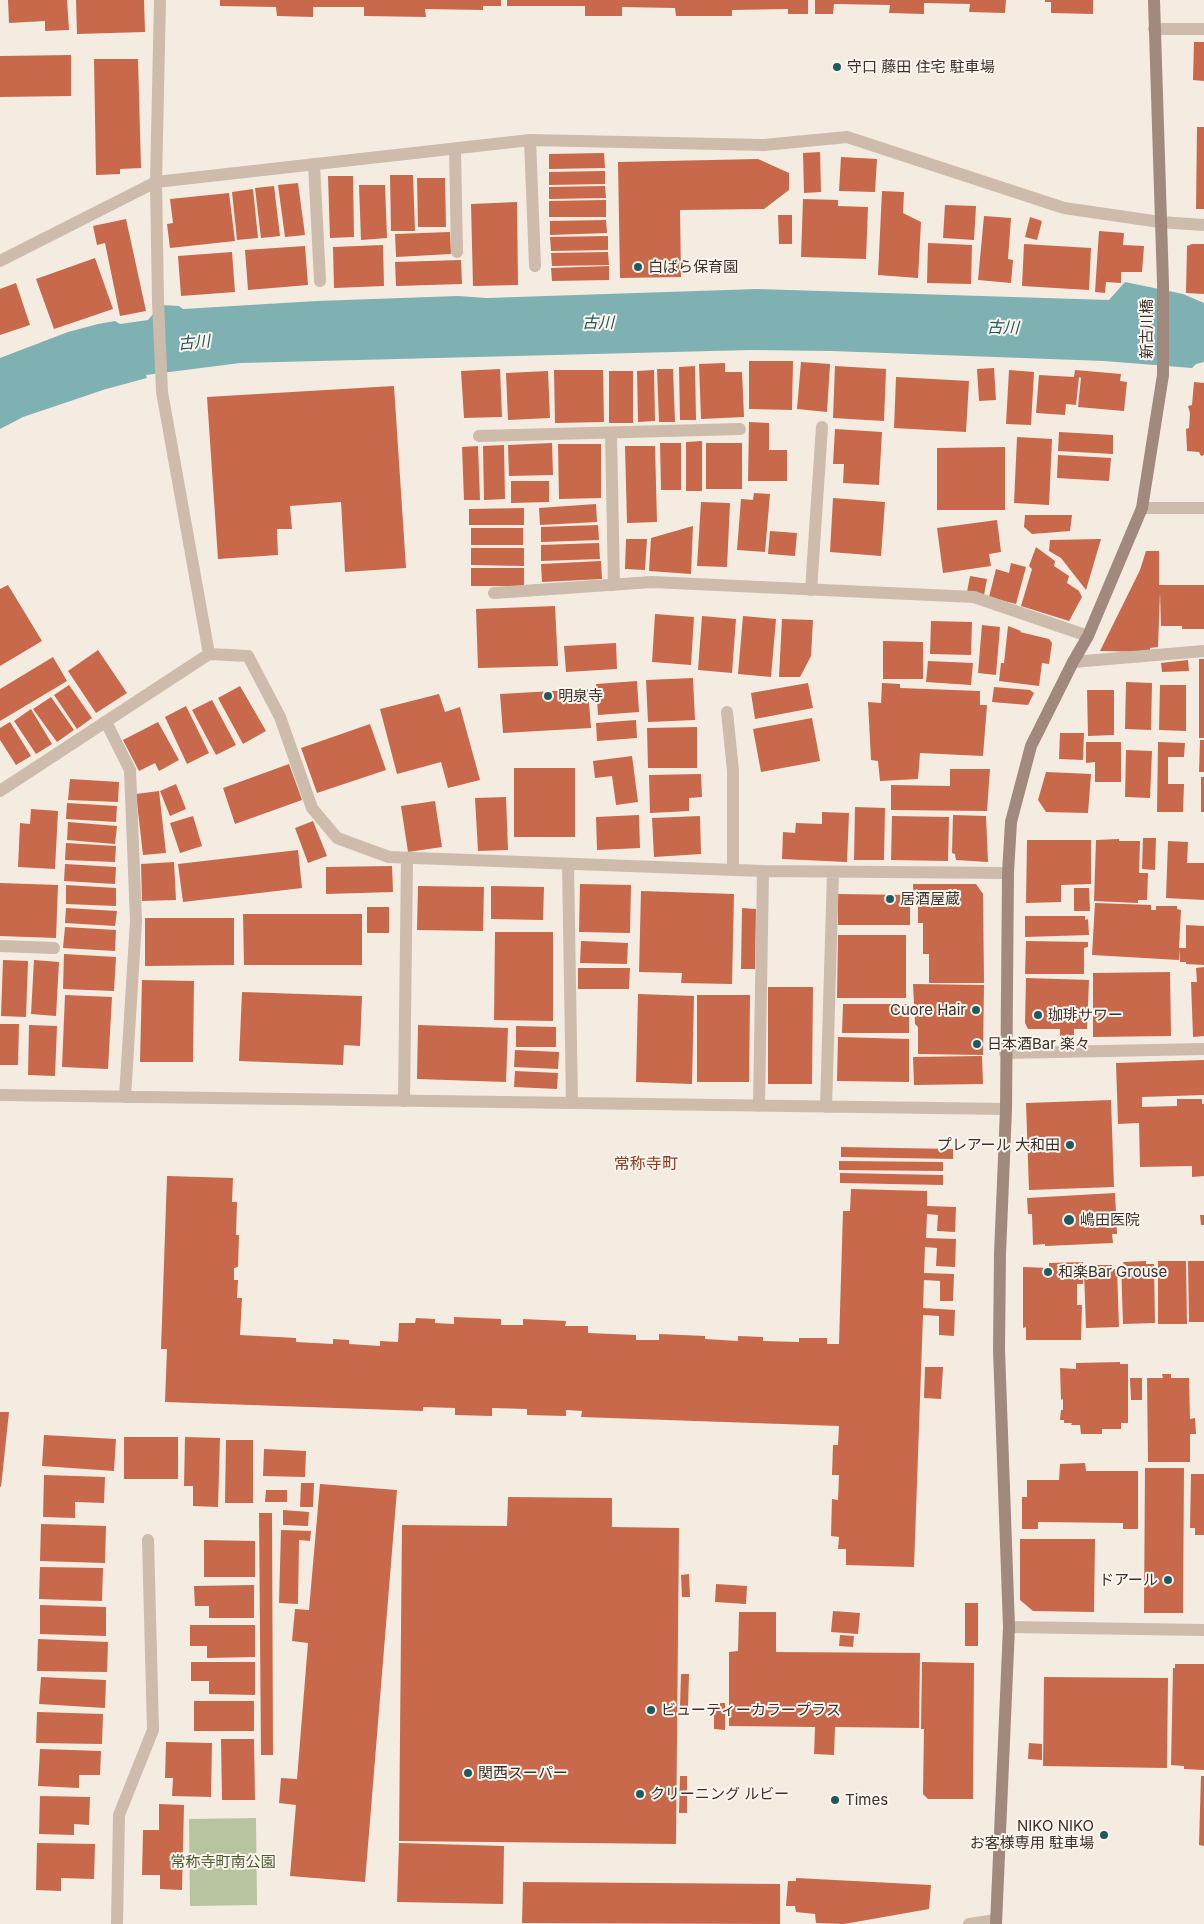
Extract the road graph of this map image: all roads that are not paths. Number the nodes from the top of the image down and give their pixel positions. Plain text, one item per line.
1 (160, 0) edge
2 (1154, 0) edge
3 (1154, 29) junction
4 (1204, 29) edge
5 (530, 140) junction
6 (455, 149) junction
7 (314, 164) junction
8 (156, 182) junction
9 (1160, 222) junction
10 (1204, 225) edge
11 (457, 252) dead end
12 (0, 262) edge
13 (535, 266) dead end
14 (320, 281) dead end
15 (822, 427) dead end
16 (740, 429) dead end
17 (611, 432) junction
18 (479, 436) dead end
19 (1142, 508) junction
20 (1204, 508) edge
21 (614, 585) junction
22 (811, 590) junction
23 (494, 593) dead end
24 (1088, 636) junction
25 (1204, 651) edge
26 (209, 654) junction
27 (1073, 662) junction
28 (726, 712) dead end
29 (106, 722) junction
30 (0, 791) edge
31 (407, 858) junction
32 (568, 864) junction
33 (733, 870) junction
34 (764, 871) junction
35 (833, 872) junction
36 (1008, 873) junction
37 (0, 946) edge
38 (54, 948) dead end
39 (1204, 1049) edge
40 (1005, 1053) junction
41 (0, 1095) edge
42 (126, 1097) junction
43 (404, 1100) junction
44 (572, 1103) junction
45 (759, 1106) junction
46 (826, 1107) junction
47 (1006, 1109) junction
48 (148, 1540) dead end
49 (1009, 1626) junction
50 (1204, 1630) edge
51 (996, 1922) edge
52 (118, 1924) edge
53 (969, 1924) edge

1 - 8 street
2 - 3 street, 新古川橋
3 - 4 street
3 - 9 street, 新古川橋
5 - 6 street
5 - 9 street
5 - 13 street
6 - 7 street
6 - 11 street
7 - 8 street
7 - 14 street
8 - 12 street
8 - 26 street
9 - 10 street
9 - 19 street, 新古川橋
15 - 22 street
16 - 17 street
17 - 18 street
17 - 21 street
19 - 20 street
19 - 24 street, 新古川橋
21 - 22 street
21 - 23 street
22 - 24 street
24 - 27 street, 新古川橋
25 - 27 street
26 - 29 street
26 - 31 street
27 - 36 street, 新古川橋
28 - 33 street
29 - 30 street
29 - 42 street
31 - 32 street
31 - 43 street
32 - 33 street
32 - 44 street
33 - 34 street
34 - 35 street
34 - 45 street
35 - 36 street
35 - 46 street
36 - 40 street, 新古川橋
37 - 38 street
39 - 40 street
40 - 47 street, 新古川橋
41 - 42 street
42 - 43 street
43 - 44 street
44 - 45 street
45 - 46 street
46 - 47 street
47 - 49 street, 新古川橋
48 - 52 street
49 - 50 street
49 - 51 street, 新古川橋
51 - 53 street

